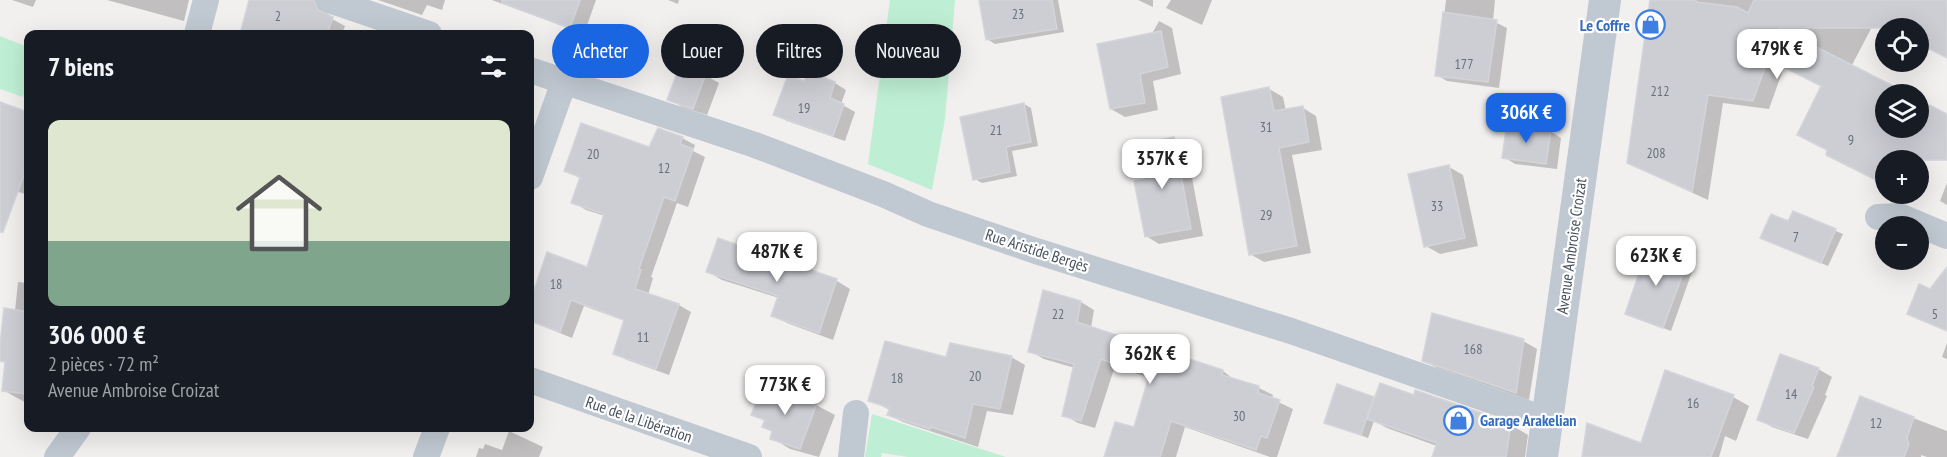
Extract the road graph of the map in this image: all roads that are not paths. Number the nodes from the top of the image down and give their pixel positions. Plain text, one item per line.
1 (206, 0) edge
2 (329, 0) edge
3 (1605, 0) edge
4 (197, 30) edge
5 (417, 30) edge
6 (534, 71) edge
7 (564, 82) junction
8 (534, 166) edge
9 (1929, 228) edge
10 (1947, 236) edge
11 (534, 382) edge
12 (856, 413) dead end
13 (1547, 420) junction
14 (75, 432) edge
15 (435, 432) edge
16 (57, 457) edge
17 (426, 457) edge
18 (749, 457) edge
19 (851, 457) edge
20 (1542, 457) edge

1 - 4 street
2 - 5 street
3 - 13 street, Avenue Ambroise Croizat
6 - 7 street, Rue Aristide Bergès
7 - 8 street
7 - 13 street, Rue Aristide Bergès
9 - 10 street
11 - 18 street, Rue de la Libération
12 - 19 street
13 - 20 street, Avenue Ambroise Croizat
14 - 16 street
15 - 17 street

